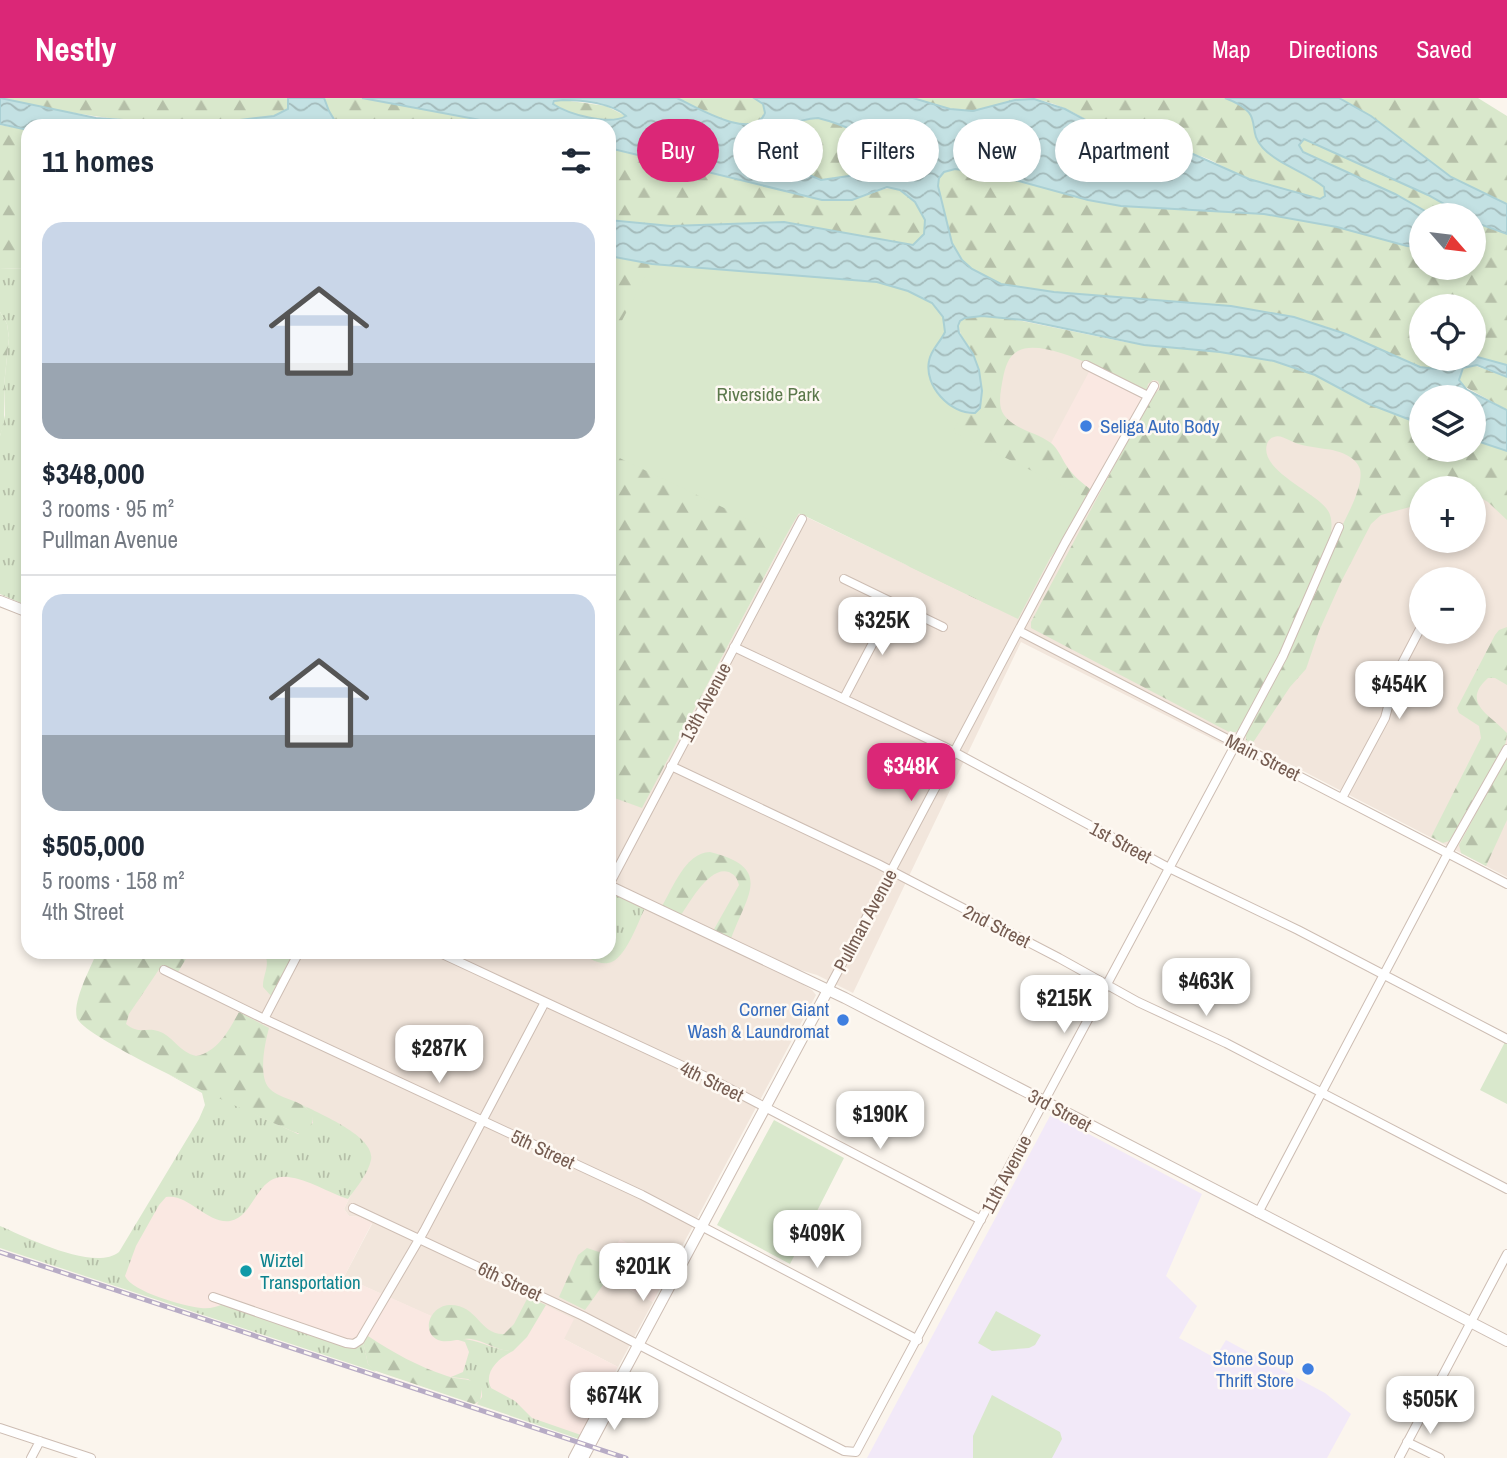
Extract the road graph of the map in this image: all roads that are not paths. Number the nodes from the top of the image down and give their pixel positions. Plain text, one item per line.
1 (1086, 365) dead end
2 (1154, 386) dead end
3 (1148, 396) junction
4 (802, 519) dead end
5 (1339, 527) dead end
6 (844, 579) dead end
7 (0, 601) edge
8 (894, 603) junction
9 (21, 609) edge
10 (943, 627) dead end
11 (1019, 631) junction
12 (1412, 644) edge
13 (734, 647) junction
14 (844, 698) junction
15 (1236, 743) junction
16 (1507, 749) edge
17 (954, 752) junction
18 (671, 766) junction
19 (1342, 798) junction
20 (1448, 853) junction
21 (1170, 868) junction
22 (891, 871) junction
23 (616, 872) edge
24 (1507, 884) edge
25 (616, 889) edge
26 (295, 959) edge
27 (453, 959) edge
28 (164, 970) dead end
29 (1384, 974) junction
30 (1108, 985) junction
31 (828, 990) junction
32 (545, 1002) junction
33 (264, 1019) junction
34 (1507, 1039) edge
35 (1321, 1093) junction
36 (1045, 1102) junction
37 (765, 1107) junction
38 (482, 1121) junction
39 (1507, 1189) edge
40 (353, 1208) dead end
41 (1258, 1213) junction
42 (981, 1220) junction
43 (702, 1226) junction
44 (419, 1239) junction
45 (1507, 1254) edge
46 (213, 1297) dead end
47 (1471, 1322) junction
48 (918, 1340) junction
49 (1507, 1341) edge
50 (639, 1345) junction
51 (612, 1394) junction
52 (0, 1428) edge
53 (40, 1441) junction
54 (1407, 1442) junction
55 (852, 1453) joint
56 (31, 1458) edge
57 (91, 1458) edge
58 (574, 1458) edge
59 (583, 1458) edge
60 (1399, 1458) edge
61 (1440, 1458) edge

1 - 3 street
2 - 3 street, Pullman Avenue
3 - 11 street, Pullman Avenue
4 - 13 street, 13th Avenue
5 - 15 street, 11th Avenue
6 - 8 street
7 - 9 street
8 - 10 street
8 - 14 street
11 - 15 street, Main Street
11 - 17 street, Pullman Avenue
12 - 19 street
13 - 14 street, 1st Street
13 - 18 street, 13th Avenue
14 - 17 street, 1st Street
15 - 19 street, Main Street
15 - 21 street, 11th Avenue
16 - 20 street
17 - 21 street, 1st Street
17 - 22 street, Pullman Avenue
18 - 22 street, 2nd Street
18 - 23 street, 13th Avenue
19 - 20 street, Main Street
20 - 24 street, Main Street
20 - 29 street
21 - 29 street, 1st Street
21 - 30 street, 11th Avenue
22 - 30 street, 2nd Street
22 - 31 street, Pullman Avenue
25 - 31 street, 3rd Street
26 - 33 street
27 - 32 street, 4th Street
28 - 33 street, 5th Street
29 - 34 street, 1st Street
29 - 35 street
30 - 35 street, 2nd Street
30 - 36 street, 11th Avenue
31 - 36 street, 3rd Street
31 - 37 street, Pullman Avenue
32 - 37 street, 4th Street
32 - 38 street
33 - 38 street, 5th Street
35 - 39 street, 2nd Street
35 - 41 street
36 - 41 street, 3rd Street
36 - 42 street, 11th Avenue
37 - 42 street, 4th Street
37 - 43 street, Pullman Avenue
38 - 43 street, 5th Street
38 - 44 street
40 - 44 street, 6th Street
41 - 47 street, 3rd Street
42 - 48 street, 11th Avenue
43 - 48 street, 5th Street
43 - 50 street, Pullman Avenue
44 - 46 street
44 - 50 street, 6th Street
45 - 47 street
47 - 49 street, 3rd Street
47 - 54 street
48 - 55 street, 11th Avenue
50 - 51 street, Pullman Avenue
50 - 55 street, 6th Street
51 - 58 street, Pullman Avenue
51 - 59 street, Pullman Avenue
52 - 53 street
53 - 56 street
53 - 57 street
54 - 60 street
54 - 61 street

